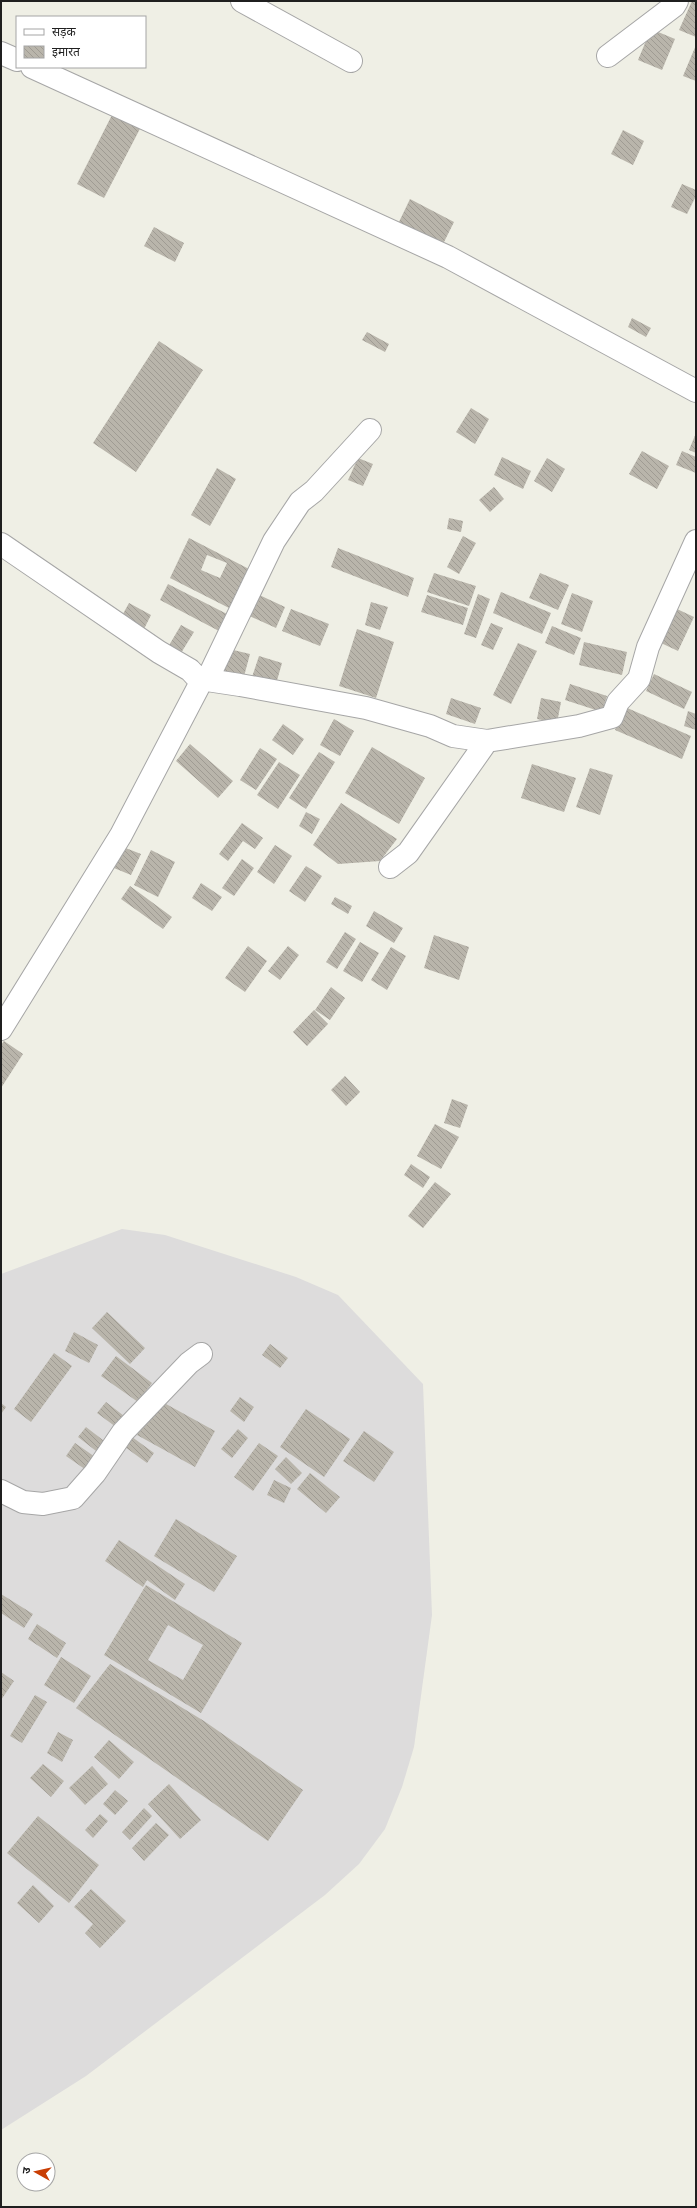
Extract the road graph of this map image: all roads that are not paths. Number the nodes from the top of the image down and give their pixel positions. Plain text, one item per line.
1 (242, 1) edge
2 (677, 1) edge
3 (1, 53) edge
4 (608, 56) dead end
5 (16, 60) edge
6 (351, 62) dead end
7 (34, 68) edge
8 (696, 391) edge
9 (370, 430) dead end
10 (696, 541) edge
11 (1, 544) edge
12 (204, 681) junction
13 (487, 741) junction
14 (390, 867) dead end
15 (1, 1029) edge
16 (201, 1354) dead end
17 (1, 1491) edge

1 - 6 street
2 - 4 street
3 - 5 street
7 - 8 street
9 - 12 street
10 - 13 street
11 - 12 street
12 - 13 street
12 - 15 street
13 - 14 street
16 - 17 street

